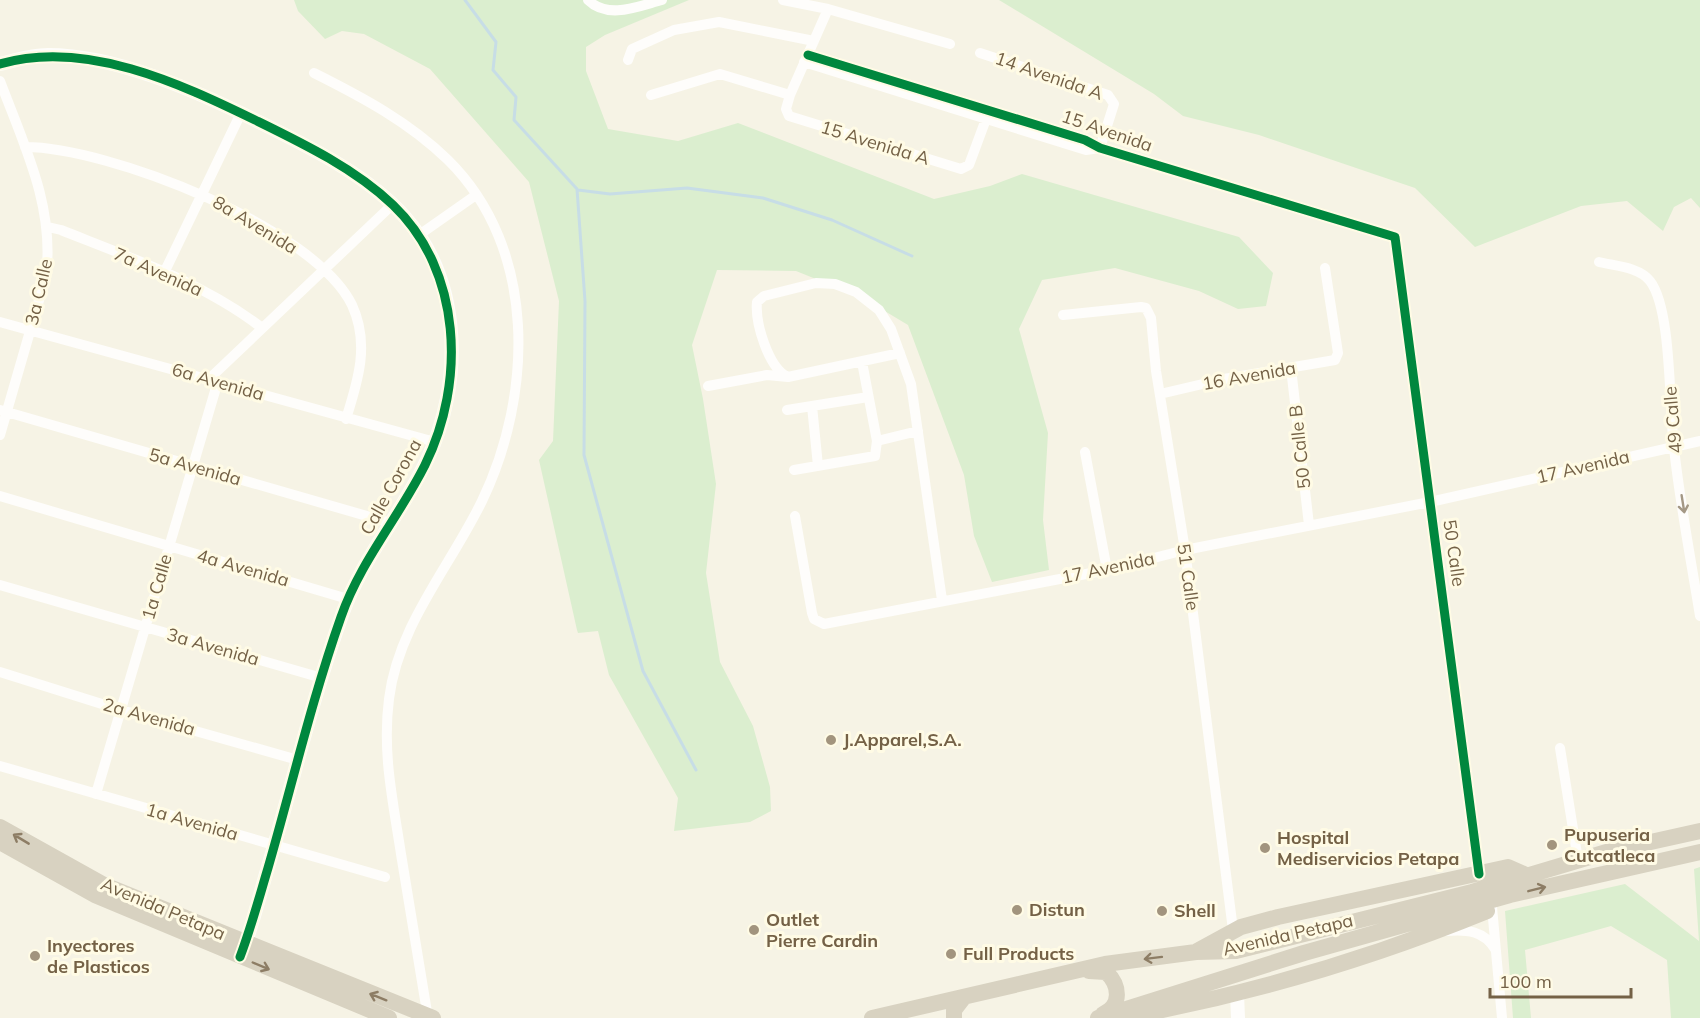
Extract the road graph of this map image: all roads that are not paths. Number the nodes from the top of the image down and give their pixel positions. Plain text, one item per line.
1 (588, 0) edge
2 (662, 0) edge
3 (783, 0) edge
4 (828, 9) junction
5 (813, 41) junction
6 (950, 44) dead end
7 (980, 52) dead end
8 (806, 58) junction
9 (628, 60) dead end
10 (0, 64) edge
11 (314, 73) dead end
12 (0, 81) edge
13 (790, 94) junction
14 (651, 95) dead end
15 (241, 113) junction
16 (988, 115) junction
17 (25, 147) junction
18 (1100, 148) junction
19 (203, 194) junction
20 (476, 195) junction
21 (392, 205) junction
22 (48, 227) junction
23 (419, 235) junction
24 (1395, 237) joint
25 (1599, 262) dead end
26 (324, 268) junction
27 (1325, 268) dead end
28 (164, 273) junction
29 (1063, 315) dead end
30 (0, 322) edge
31 (262, 328) junction
32 (30, 330) junction
33 (900, 353) junction
34 (862, 362) junction
35 (1291, 368) junction
36 (788, 377) junction
37 (214, 380) junction
38 (708, 386) dead end
39 (1160, 394) junction
40 (868, 397) junction
41 (812, 406) junction
42 (787, 410) dead end
43 (3, 411) edge
44 (346, 419) junction
45 (918, 431) junction
46 (0, 435) edge
47 (877, 441) junction
48 (1700, 441) edge
49 (435, 442) junction
50 (1674, 447) junction
51 (1085, 452) dead end
52 (192, 466) junction
53 (818, 466) junction
54 (794, 470) dead end
55 (0, 496) edge
56 (1430, 502) junction
57 (795, 516) dead end
58 (391, 524) junction
59 (1309, 525) junction
60 (169, 546) junction
61 (1185, 550) junction
62 (1107, 570) junction
63 (0, 585) edge
64 (348, 598) junction
65 (942, 600) junction
66 (1700, 616) edge
67 (146, 628) junction
68 (0, 672) edge
69 (322, 678) junction
70 (121, 710) junction
71 (1560, 748) dead end
72 (298, 760) junction
73 (0, 766) edge
74 (96, 794) junction
75 (0, 827) edge
76 (1700, 831) edge
77 (1, 845) edge
78 (274, 845) junction
79 (1700, 852) edge
80 (1578, 860) junction
81 (1479, 873) junction
82 (1526, 875) junction
83 (385, 877) dead end
84 (1510, 895) junction
85 (1492, 907) junction
86 (1233, 930) junction
87 (1437, 931) junction
88 (1243, 947) dead end
89 (242, 951) junction
90 (1196, 952) junction
91 (1498, 955) junction
92 (1070, 971) junction
93 (1250, 973) dead end
94 (1237, 993) junction
95 (964, 997) junction
96 (388, 1018) edge
97 (430, 1018) edge
98 (872, 1018) edge
99 (954, 1018) edge
100 (1107, 1018) edge
101 (1238, 1018) edge
102 (1502, 1018) edge

1 - 2 street
3 - 4 street
4 - 5 street
4 - 6 street
5 - 8 street
5 - 9 street
7 - 18 street, 14 Avenida A
8 - 13 street
8 - 16 street, 15 Avenida
10 - 15 street, Calle Corona
11 - 20 street
12 - 17 street, 3a Calle
13 - 14 street
13 - 16 street, 15 Avenida A
15 - 19 street
15 - 21 street, Calle Corona
16 - 18 street, 15 Avenida
17 - 19 street, 8a Avenida
17 - 22 street, 3a Calle
18 - 24 street, 15 Avenida
19 - 26 street, 8a Avenida
19 - 28 street
20 - 23 street
20 - 97 street
21 - 23 street, Calle Corona
21 - 26 street, 1a Calle
22 - 28 street, 7a Avenida
22 - 32 street, 3a Calle
23 - 49 street, Calle Corona
24 - 56 street, 50 Calle
25 - 50 street, 49 Calle
26 - 31 street, 1a Calle
26 - 44 street, 8a Avenida
27 - 35 street, 16 Avenida
28 - 31 street, 7a Avenida
29 - 39 street, 51 Calle
30 - 32 street, 6a Avenida
31 - 37 street, 1a Calle
32 - 37 street, 6a Avenida
32 - 43 street, 3a Calle
33 - 34 street
33 - 36 street
33 - 45 street
34 - 36 street
34 - 40 street
35 - 39 street, 16 Avenida
35 - 59 street, 50 Calle B
36 - 38 street
37 - 44 street, 6a Avenida
37 - 52 street, 1a Calle
39 - 61 street, 51 Calle
40 - 41 street
40 - 47 street
41 - 42 street
41 - 53 street
43 - 46 street, 3a Calle
43 - 52 street, 5a Avenida
44 - 49 street, 6a Avenida
45 - 47 street
45 - 65 street
47 - 53 street
48 - 50 street, 17 Avenida
49 - 58 street, Calle Corona
50 - 56 street, 17 Avenida
50 -> 66 street, 49 Calle
51 - 62 street
52 - 58 street, 5a Avenida
52 - 60 street, 1a Calle
53 - 54 street
55 - 60 street, 4a Avenida
56 - 59 street, 17 Avenida
56 - 81 street, 50 Calle
57 - 65 street, 17 Avenida
58 - 64 street, Calle Corona
59 - 61 street, 17 Avenida
60 - 64 street, 4a Avenida
60 - 67 street, 1a Calle
61 - 62 street, 17 Avenida
61 - 86 street, 51 Calle
62 - 65 street, 17 Avenida
63 - 67 street, 3a Avenida
64 - 69 street, Calle Corona
67 - 69 street, 3a Avenida
67 - 70 street, 1a Calle
68 - 70 street, 2a Avenida
69 - 72 street, Calle Corona
70 - 72 street, 2a Avenida
70 - 74 street, 1a Calle
71 - 80 street
72 - 78 street, Calle Corona
73 - 74 street, 1a Avenida
74 - 78 street, 1a Avenida
89 -> 75 main road, Avenida Petapa
76 - 80 main road, Avenida Petapa
77 - 89 main road, Avenida Petapa
78 - 83 street, 1a Avenida
78 - 89 street, Calle Corona
84 -> 79 main road, Avenida Petapa
80 - 82 main road, Avenida Petapa
81 - 82 main road
81 - 86 main road
82 - 88 main road
82 - 90 main road, Avenida Petapa
84 - 85 main road
84 - 100 main road, Avenida Petapa
85 - 87 main road
85 - 91 street
85 - 93 main road
86 - 90 main road
87 - 91 street
87 - 94 main road
89 -> 96 main road, Avenida Petapa
97 -> 89 main road, Avenida Petapa
90 -> 92 main road, Avenida Petapa
91 - 102 street
92 - 95 main road, Avenida Petapa
92 - 100 main road
94 - 100 main road
94 - 101 street
95 - 98 main road, Avenida Petapa
95 - 99 main road

